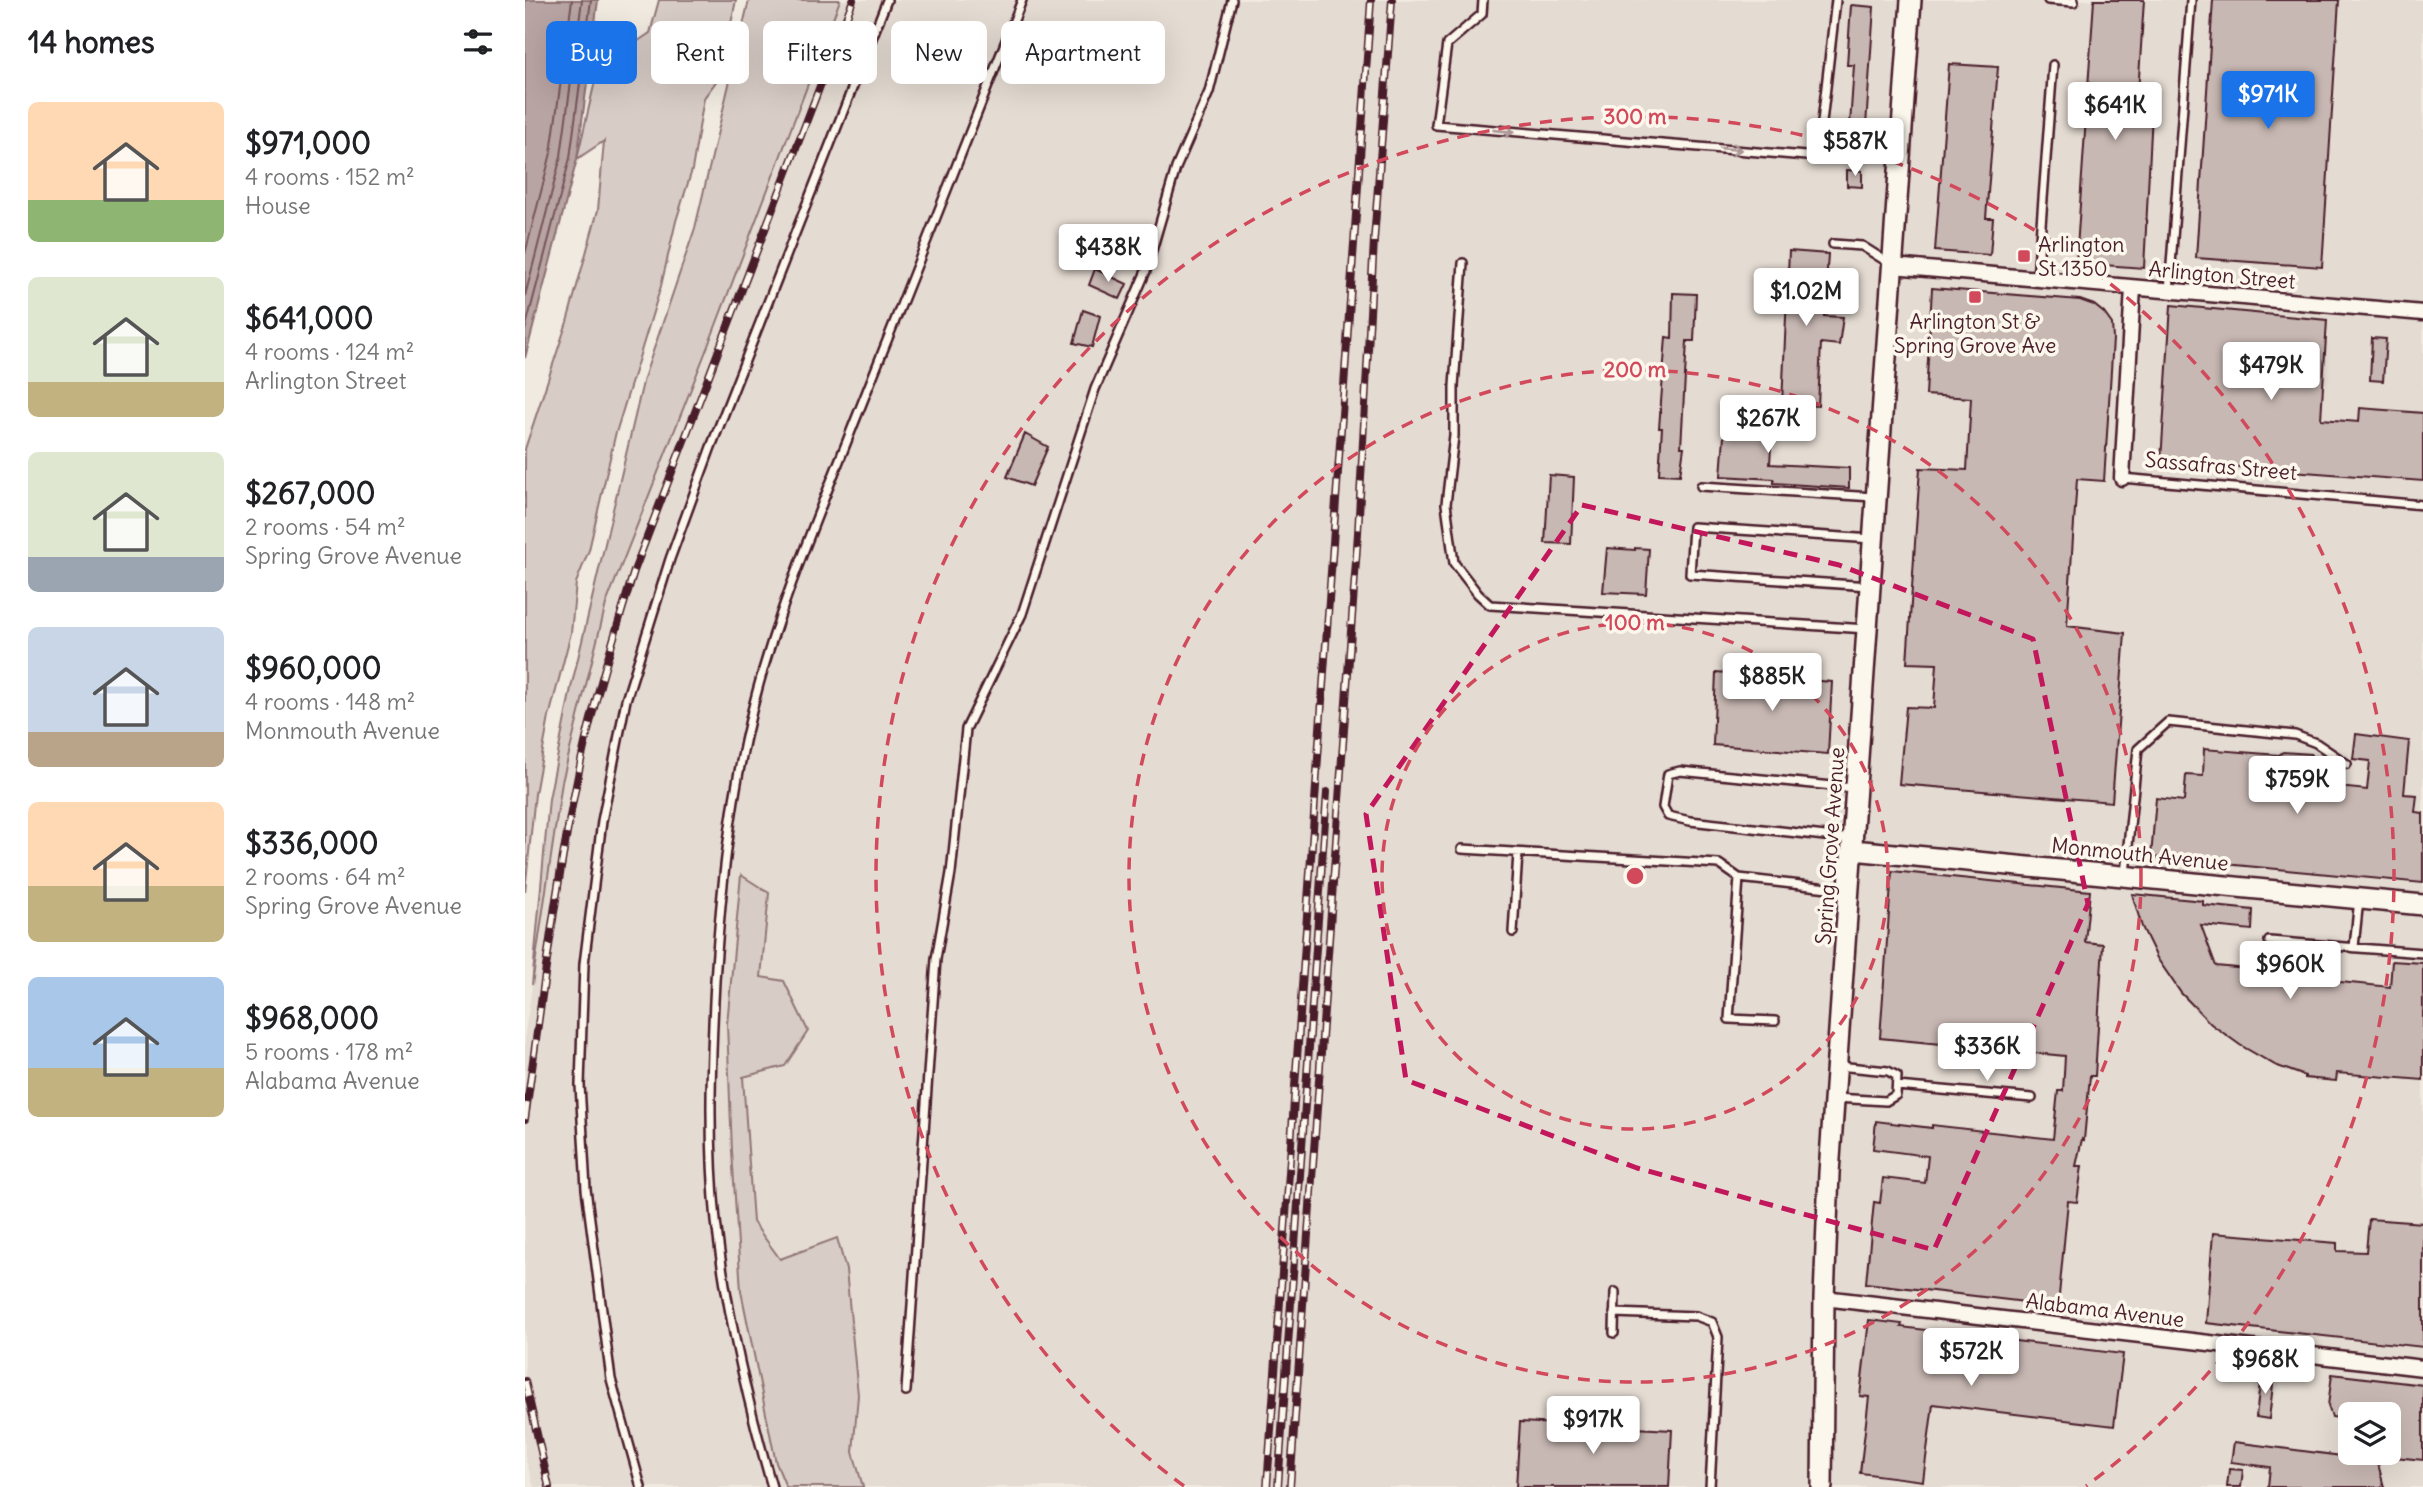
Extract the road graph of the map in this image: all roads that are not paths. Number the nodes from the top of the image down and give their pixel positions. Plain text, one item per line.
1 (887, 0) edge
2 (1022, 0) edge
3 (1232, 0) edge
4 (1483, 0) edge
5 (1836, 0) edge
6 (1911, 0) edge
7 (2048, 0) edge
8 (2074, 0) edge
9 (2190, 0) edge
10 (2053, 65) dead end
11 (1833, 244) dead end
12 (1463, 263) dead end
13 (1893, 266) junction
14 (2037, 279) junction
15 (2133, 288) junction
16 (2169, 291) junction
17 (2423, 313) edge
18 (2122, 478) joint
19 (1701, 486) dead end
20 (1875, 497) junction
21 (2423, 505) edge
22 (1873, 539) junction
23 (1870, 586) junction
24 (1867, 629) junction
25 (2347, 764) dead end
26 (1857, 789) junction
27 (1853, 845) junction
28 (1462, 849) dead end
29 (1518, 853) junction
30 (2125, 875) junction
31 (1739, 878) junction
32 (1850, 890) junction
33 (2359, 899) junction
34 (2423, 905) edge
35 (1513, 932) dead end
36 (2269, 941) dead end
37 (2354, 947) junction
38 (2423, 953) edge
39 (1775, 1021) dead end
40 (1837, 1066) junction
41 (1897, 1086) junction
42 (1835, 1098) junction
43 (2032, 1098) dead end
44 (1615, 1292) dead end
45 (1824, 1298) junction
46 (1615, 1314) junction
47 (1614, 1333) dead end
48 (2423, 1368) edge
49 (906, 1391) dead end
50 (641, 1487) edge
51 (772, 1487) edge
52 (1710, 1487) edge
53 (1822, 1487) edge

1 - 50 lane
2 - 51 lane
3 - 49 lane
4 -> 5 lane
6 - 13 main road, Spring Grove Avenue
7 - 8 lane
9 - 16 lane
10 - 14 lane
11 - 13 lane
12 - 24 lane
13 - 14 street, Arlington Street
13 - 20 main road, Spring Grove Avenue
14 - 15 street, Arlington Street
15 - 16 street, Arlington Street
15 - 18 street, Sassafras Street
16 - 17 street, Arlington Street
18 - 21 lane, Sassafras Street
19 - 20 lane
20 - 22 main road, Spring Grove Avenue
22 - 23 main road, Spring Grove Avenue
22 - 23 lane
23 - 24 main road, Spring Grove Avenue
24 - 26 main road, Spring Grove Avenue
25 - 30 lane
26 - 27 main road, Spring Grove Avenue
26 - 27 lane
27 - 30 main road, Monmouth Avenue
27 - 32 main road, Spring Grove Avenue
28 - 29 lane
29 - 31 lane
29 - 35 lane
30 - 33 main road, Monmouth Avenue
31 - 32 lane
31 - 39 lane
32 - 40 main road, Spring Grove Avenue
33 - 34 main road, Monmouth Avenue
33 - 37 lane
36 - 37 lane
37 - 38 lane
40 - 41 lane
40 - 42 main road, Spring Grove Avenue
41 - 42 lane
41 - 43 lane
42 - 45 main road, Spring Grove Avenue
44 - 46 lane
45 - 48 street, Alabama Avenue
45 - 53 main road, Spring Grove Avenue
46 - 47 lane
46 - 52 lane

